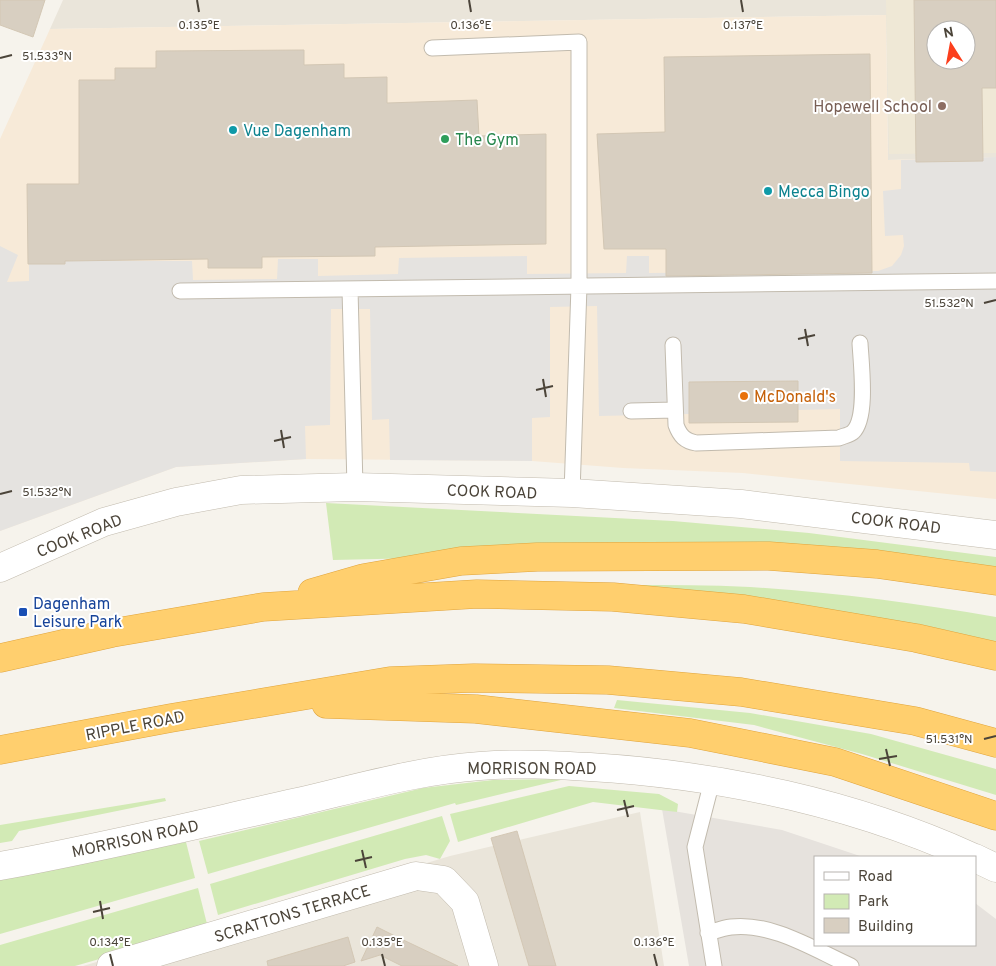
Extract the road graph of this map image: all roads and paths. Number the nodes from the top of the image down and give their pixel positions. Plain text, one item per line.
1 (432, 48) dead end
2 (996, 282) edge
3 (579, 286) junction
4 (350, 289) junction
5 (180, 291) dead end
6 (860, 343) dead end
7 (673, 345) dead end
8 (676, 410) junction
9 (631, 411) dead end
10 (355, 487) junction
11 (572, 493) junction
12 (996, 535) edge
13 (0, 568) edge
14 (996, 581) edge
15 (263, 607) junction
16 (996, 656) edge
17 (0, 658) edge
18 (270, 702) junction
19 (996, 743) edge
20 (0, 750) edge
21 (712, 781) junction
22 (996, 816) edge
23 (969, 856) edge
24 (976, 859) edge
25 (0, 866) edge
26 (996, 868) edge
27 (708, 933) junction
28 (111, 966) edge
29 (484, 966) edge
30 (714, 966) edge
31 (851, 966) edge

1 - 3 lane
2 - 3 lane
3 - 4 lane
3 - 11 lane
4 - 5 lane
4 - 10 lane
6 - 8 lane
7 - 8 lane
8 - 9 lane
10 - 11 street, COOK ROAD
10 - 13 street, COOK ROAD
11 - 12 street, COOK ROAD
14 - 15 highway
15 - 16 highway
15 - 17 highway
18 - 19 highway
18 - 20 highway, RIPPLE ROAD
18 - 22 highway
21 - 23 street, MORRISON ROAD
21 - 25 street, MORRISON ROAD
21 - 27 lane
24 - 26 street, MORRISON ROAD
27 - 30 lane
27 - 31 lane
28 - 29 street, SCRATTONS TERRACE

